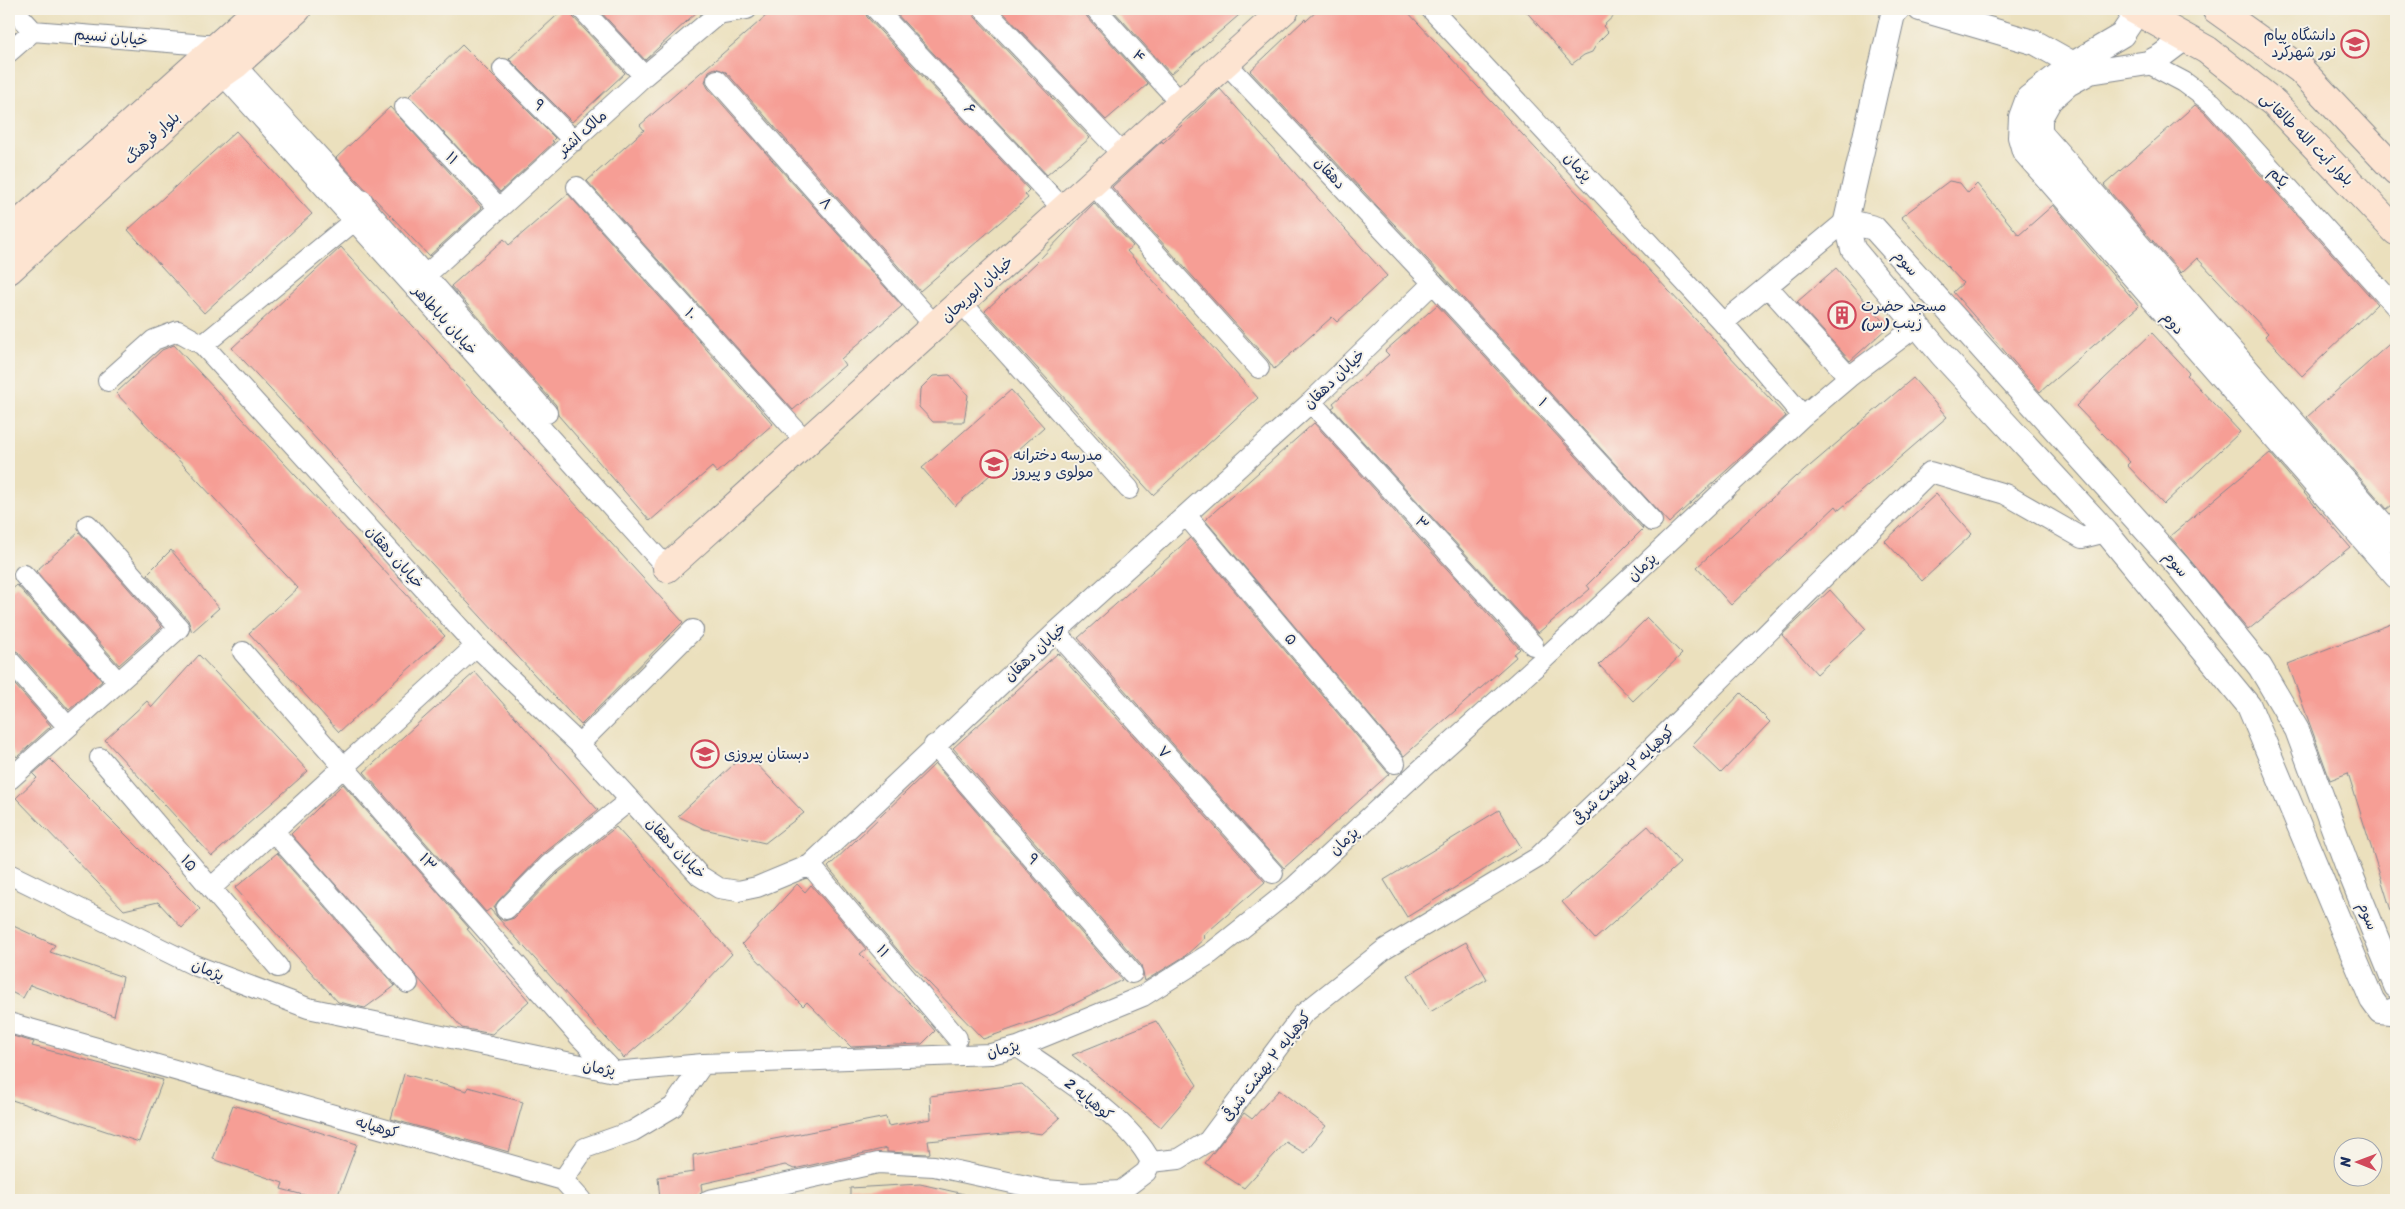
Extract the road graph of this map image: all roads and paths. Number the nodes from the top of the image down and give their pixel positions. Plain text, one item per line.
1 (13, 9) edge
2 (259, 9) edge
3 (297, 9) edge
4 (582, 9) edge
5 (747, 9) edge
6 (876, 9) edge
7 (984, 9) edge
8 (1096, 9) edge
9 (1285, 9) edge
10 (1430, 9) edge
11 (1898, 9) edge
12 (1920, 9) edge
13 (2216, 9) edge
14 (2136, 10) edge
15 (715, 12) edge
16 (33, 30) junction
17 (2185, 38) junction
18 (9, 52) edge
19 (225, 62) junction
20 (1226, 63) junction
21 (2148, 63) junction
22 (504, 68) dead end
23 (2081, 68) junction
24 (644, 76) junction
25 (717, 80) dead end
26 (1181, 103) junction
27 (405, 107) dead end
28 (2030, 135) junction
29 (574, 141) junction
30 (1124, 156) junction
31 (2396, 171) edge
32 (1093, 184) junction
33 (577, 187) dead end
34 (499, 208) junction
35 (1064, 210) junction
36 (358, 211) junction
37 (1846, 221) junction
38 (2396, 231) edge
39 (9, 233) edge
40 (9, 270) edge
41 (426, 275) junction
42 (1434, 283) junction
43 (1768, 287) junction
44 (961, 302) junction
45 (2396, 307) edge
46 (1723, 323) junction
47 (1918, 325) junction
48 (935, 326) junction
49 (203, 346) junction
50 (1259, 368) dead end
51 (1849, 377) junction
52 (108, 381) dead end
53 (1311, 402) junction
54 (1803, 416) junction
55 (806, 442) junction
56 (1129, 489) dead end
57 (1186, 516) junction
58 (1652, 521) dead end
59 (88, 525) dead end
60 (2106, 532) junction
61 (2396, 540) edge
62 (671, 564) junction
63 (24, 575) dead end
64 (2396, 576) edge
65 (693, 630) dead end
66 (1056, 632) junction
67 (1533, 645) dead end
68 (476, 646) junction
69 (243, 652) dead end
70 (9, 660) edge
71 (118, 682) junction
72 (68, 727) junction
73 (579, 744) junction
74 (934, 745) junction
75 (100, 758) dead end
76 (1396, 763) dead end
77 (344, 766) junction
78 (9, 781) edge
79 (630, 800) junction
80 (273, 831) junction
81 (810, 865) junction
82 (1273, 873) dead end
83 (9, 874) edge
84 (211, 888) junction
85 (506, 909) dead end
86 (278, 967) dead end
87 (1132, 973) dead end
88 (408, 984) dead end
89 (2396, 986) edge
90 (2396, 1009) edge
91 (9, 1022) edge
92 (957, 1038) dead end
93 (1018, 1047) junction
94 (703, 1064) junction
95 (614, 1072) junction
96 (1151, 1162) junction
97 (563, 1180) junction
98 (581, 1200) edge
99 (710, 1200) edge

1 - 16 street
2 - 19 main road, بلوار فرهنگ
3 - 19 main road, بلوار فرهنگ
4 - 24 street
5 - 15 street, مالک اشتر
6 - 35 street, ۶
7 - 30 street
8 - 26 street, ۴
9 - 20 main road, خیابان ابوریحان
10 - 46 street, پژمان
11 - 37 street, سوم
12 - 23 street
13 - 31 main road
14 - 17 main road, بلوار آیت الله طالقانی
14 - 23 street
15 - 24 street, مالک اشتر
16 - 18 street
16 - 19 street, خیابان نسیم
17 - 21 street
17 - 38 main road, بلوار آیت الله طالقانی
19 - 36 street, خیابان باباطاهر
19 - 39 main road, بلوار فرهنگ
19 - 40 main road, بلوار فرهنگ
20 - 26 main road, خیابان ابوریحان
20 - 42 street, دهقان
21 - 23 street
21 - 45 street, یکم
22 - 29 street, ۹
23 - 28 street
24 - 29 street, مالک اشتر
25 - 48 street, ۸
26 - 30 main road, خیابان ابوریحان
27 - 34 street, ۱۱
28 - 61 street, دوم
28 - 64 street, دوم
29 - 34 street, مالک اشتر
30 - 32 main road, خیابان ابوریحان
32 - 35 main road, خیابان ابوریحان
32 - 50 street
33 - 55 street, ۱۰
34 - 41 street, مالک اشتر
35 - 44 main road, خیابان ابوریحان
36 - 41 street, خیابان باباطاهر
36 - 49 street
36 - 62 street, خیابان باباطاهر
37 - 43 street
37 - 47 street, سوم
37 - 89 street, سوم
41 - 62 street, خیابان باباطاهر
42 - 53 street, خیابان دهقان
42 - 58 street, ۱
43 - 46 street
43 - 51 street
44 - 48 main road, خیابان ابوریحان
44 - 56 street
46 - 54 street, پژمان
47 - 51 street, پژمان
47 - 60 street, سوم
48 - 55 main road, خیابان ابوریحان
49 - 52 street, خیابان دهقان
49 - 68 street, خیابان دهقان
51 - 54 street, پژمان
53 - 57 street, خیابان دهقان
53 - 67 street, ۳
54 - 93 street, پژمان
55 - 62 main road, خیابان ابوریحان
57 - 66 street, خیابان دهقان
57 - 76 street, ۵
59 - 71 street
60 - 90 street, سوم
60 - 96 street, کوهپایه ۲ بهشت شرقی
63 - 71 street
65 - 73 street
66 - 74 street, خیابان دهقان
66 - 82 street, ۷
68 - 73 street, خیابان دهقان
68 - 77 street
69 - 77 street, ۱۳
70 - 72 street
71 - 72 street
72 - 78 street
73 - 79 street, خیابان دهقان
74 - 81 street, خیابان دهقان
74 - 87 street, ۹
75 - 84 street, ۱۵
77 - 80 street
77 - 95 street, ۱۳
79 - 81 street, خیابان دهقان
79 - 85 street
80 - 84 street
80 - 88 street
81 - 92 street, ۱۱
83 - 95 street, پژمان
84 - 86 street, ۱۵
91 - 97 street, کوهپایه
93 - 94 street, پژمان
93 - 96 street, کوهپایه 2
94 - 95 street, پژمان
94 - 97 street
96 - 99 street
97 - 98 street

